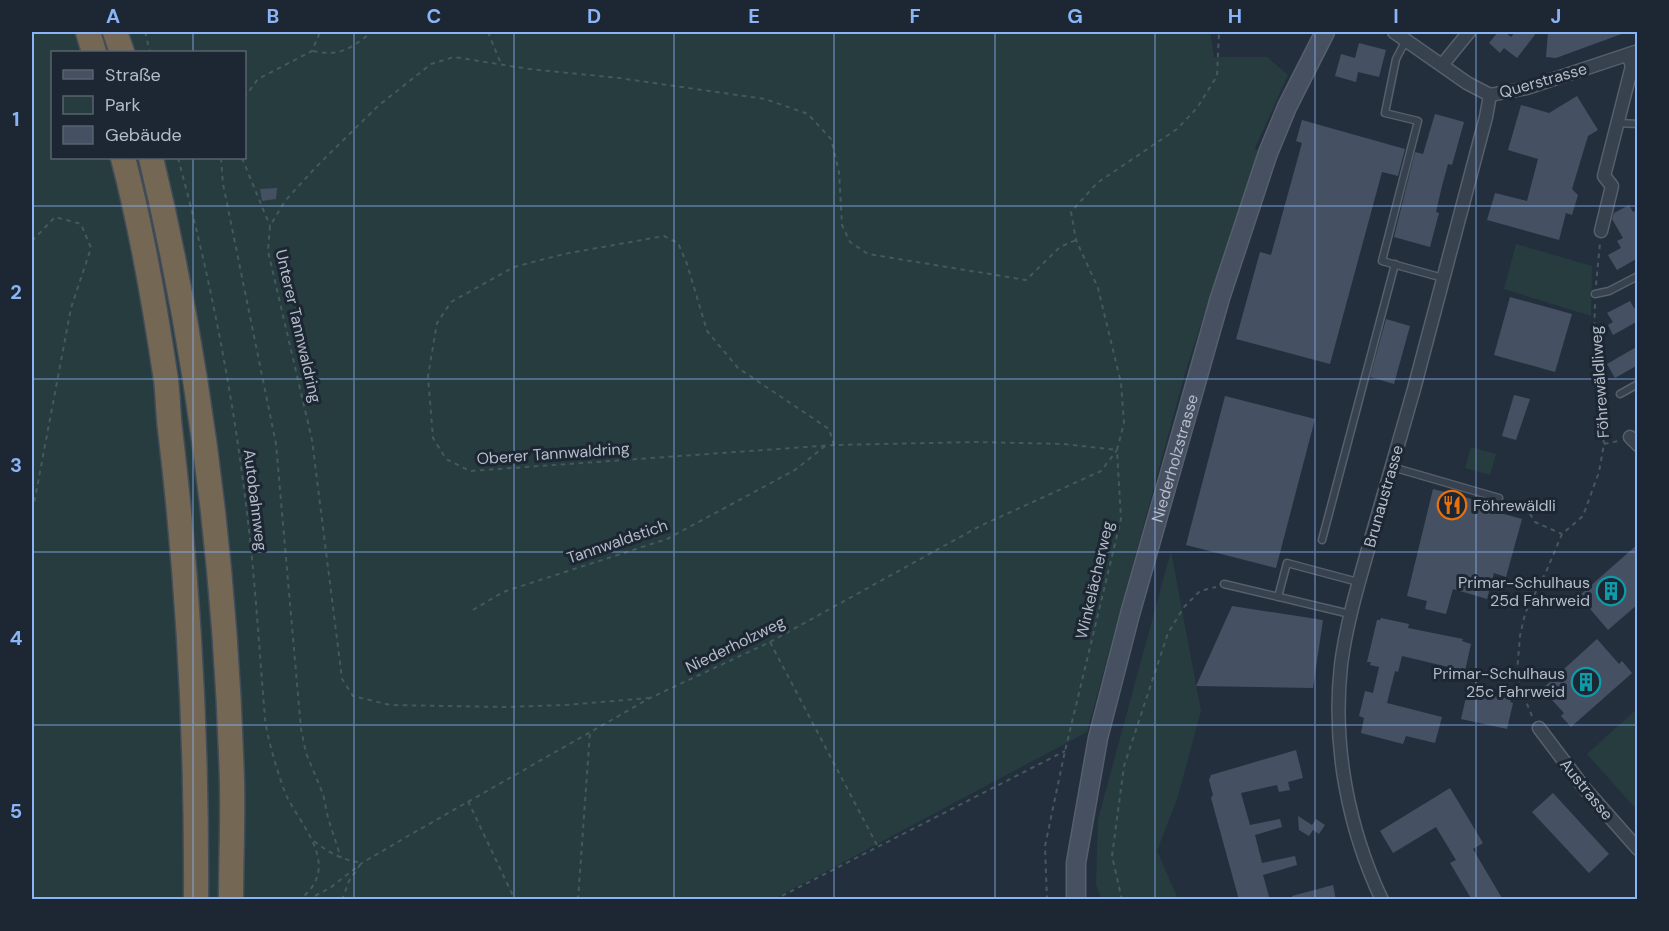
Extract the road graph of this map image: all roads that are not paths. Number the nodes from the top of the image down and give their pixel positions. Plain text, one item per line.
1 (88, 32) edge
2 (115, 32) edge
3 (1326, 32) edge
4 (1394, 32) edge
5 (1469, 32) edge
6 (1406, 40) junction
7 (94, 51) edge
8 (122, 51) edge
9 (1633, 53) edge
10 (1442, 65) junction
11 (1490, 95) junction
12 (1617, 123) junction
13 (1638, 124) edge
14 (123, 159) edge
15 (151, 159) edge
16 (1601, 231) road end
17 (1395, 264) junction
18 (1638, 276) edge
19 (1443, 278) junction
20 (1595, 294) road end
21 (166, 383) junction
22 (1638, 384) edge
23 (1620, 394) dead end
24 (1391, 466) junction
25 (1499, 498) road end
26 (1322, 540) dead end
27 (1359, 583) junction
28 (1224, 584) road end
29 (1278, 597) junction
30 (1350, 614) junction
31 (1539, 728) road end
32 (233, 837) junction
33 (1638, 849) edge
34 (196, 900) edge
35 (208, 900) edge
36 (231, 900) edge
37 (243, 900) edge
38 (1076, 900) edge
39 (1382, 900) edge

1 - 7 highway
2 - 8 highway
3 - 38 main road, Niederholzstrasse
4 - 6 street, Querstrasse
5 - 10 street
6 - 10 street, Querstrasse
6 - 17 lane
9 - 11 street, Querstrasse
9 - 12 street
10 - 11 street, Querstrasse
11 - 19 street, Brunaustrasse
12 - 13 lane
12 - 16 street
14 - 21 highway
15 - 32 highway
17 - 19 lane
17 - 26 lane
18 - 20 lane
19 - 24 street, Brunaustrasse
21 - 34 highway
21 - 35 highway
22 - 23 lane
24 - 25 lane
24 - 27 street, Brunaustrasse
27 - 29 lane
27 - 30 street, Brunaustrasse
28 - 29 lane
29 - 30 lane
30 - 39 street, Brunaustrasse
31 - 33 street, Austrasse
32 - 36 highway
32 - 37 highway

